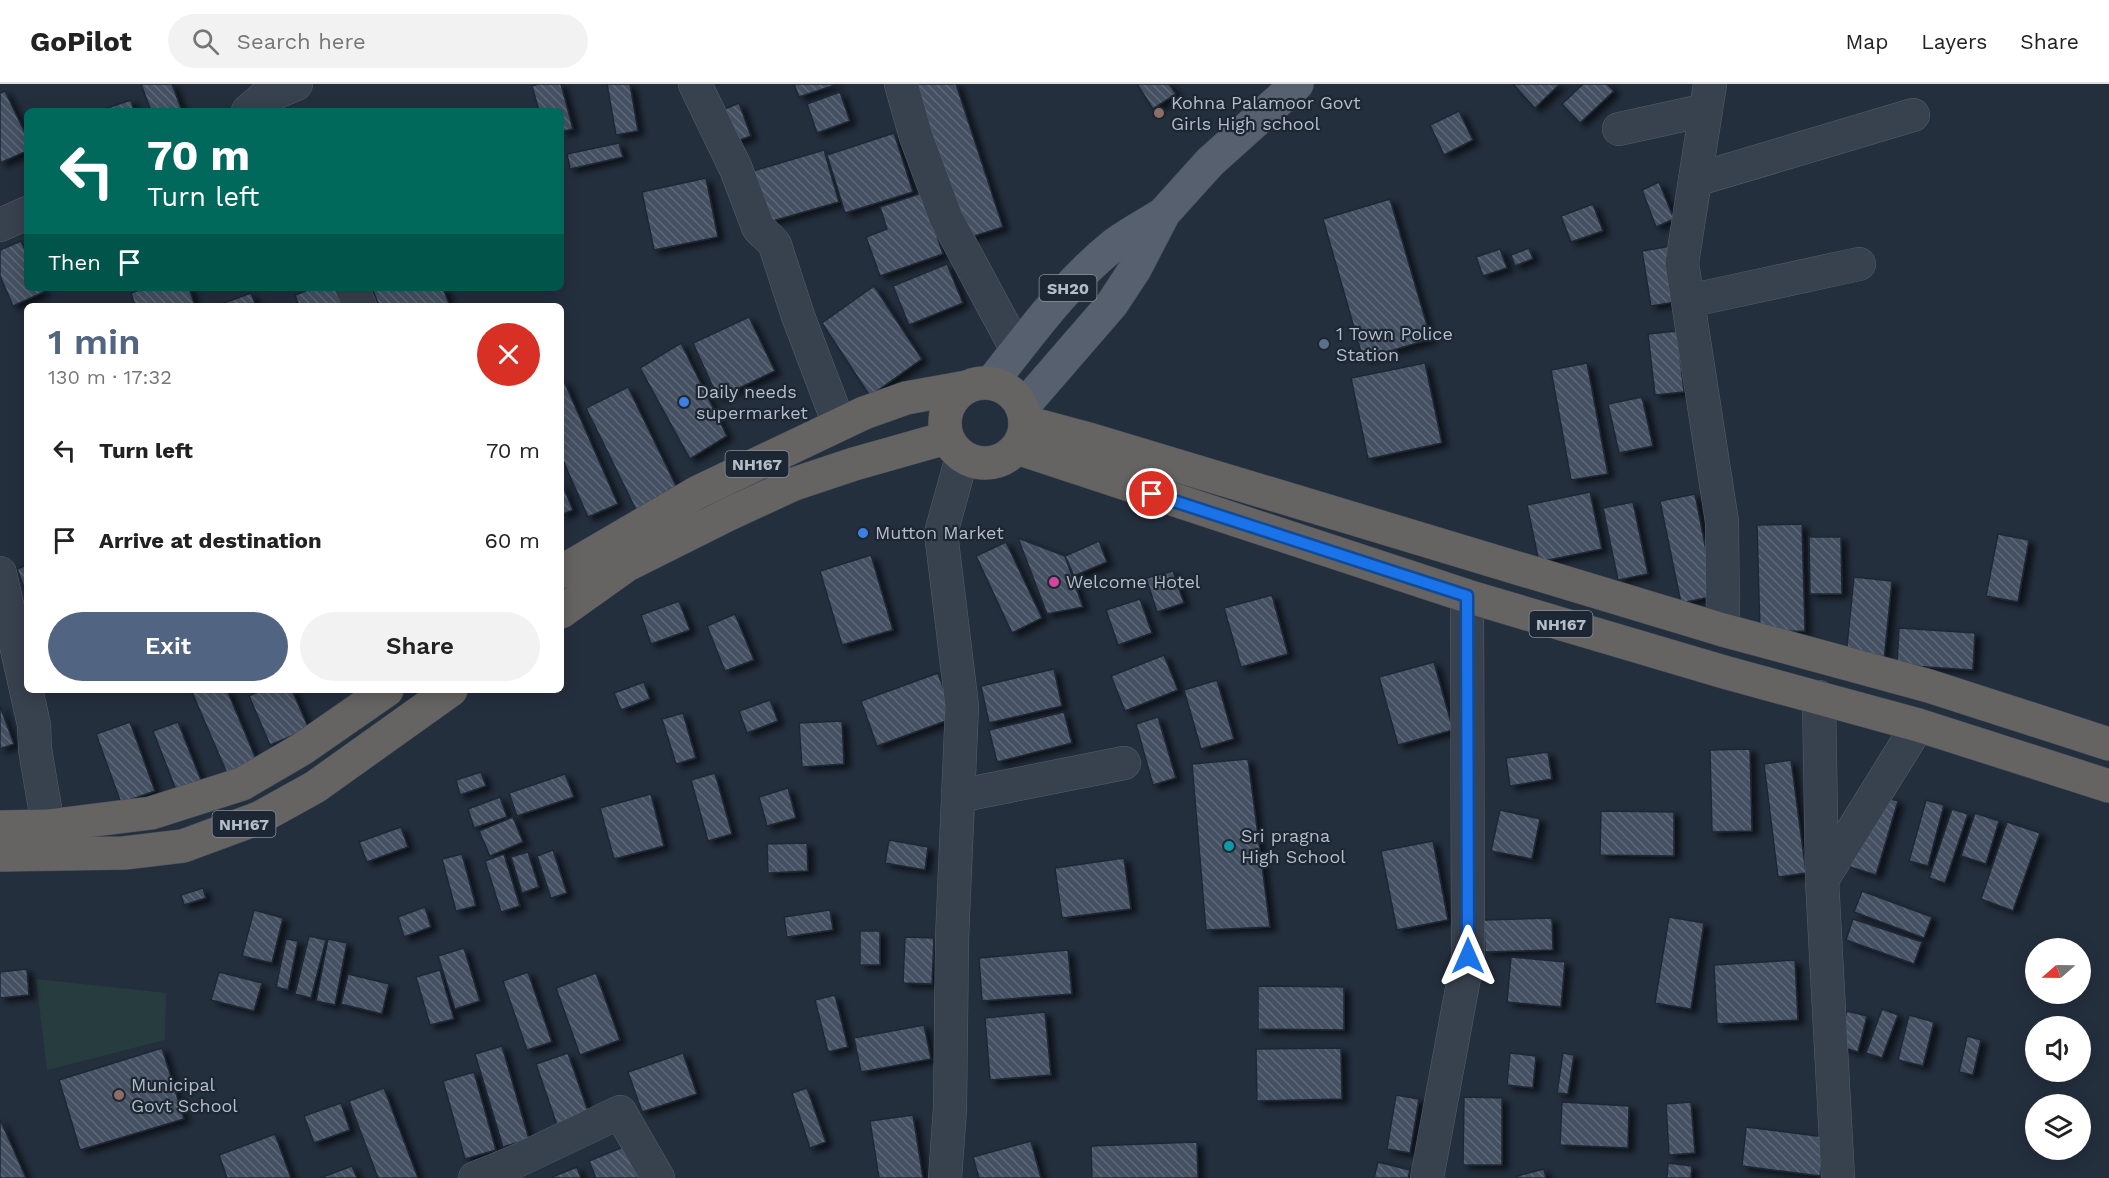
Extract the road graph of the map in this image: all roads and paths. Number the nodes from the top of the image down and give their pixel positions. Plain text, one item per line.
1 (296, 84) edge
2 (696, 84) edge
3 (901, 84) edge
4 (1297, 84) edge
5 (1708, 97) edge
6 (260, 107) edge
7 (1913, 115) dead end
8 (1619, 129) dead end
9 (1695, 180) junction
10 (1164, 213) junction
11 (24, 214) edge
12 (0, 225) edge
13 (1858, 264) dead end
14 (1688, 301) junction
15 (1017, 350) junction
16 (979, 385) junction
17 (838, 424) junction
18 (1021, 426) junction
19 (954, 448) junction
20 (564, 570) edge
21 (0, 573) edge
22 (1467, 596) junction
23 (564, 610) edge
24 (1723, 630) junction
25 (24, 680) edge
26 (27, 693) edge
27 (383, 693) edge
28 (448, 693) edge
29 (1819, 697) junction
30 (1918, 725) junction
31 (2109, 744) edge
32 (1124, 763) dead end
33 (2109, 786) edge
34 (958, 796) junction
35 (48, 826) junction
36 (0, 827) edge
37 (0, 855) edge
38 (1822, 880) junction
39 (475, 1178) edge
40 (658, 1178) edge
41 (945, 1178) edge
42 (1427, 1178) edge
43 (1838, 1178) edge

1 - 6 street
2 - 17 street
3 - 15 street
4 - 10 main road, SH20
5 - 8 street
5 - 9 street
7 - 9 street
9 - 14 street
10 - 15 main road, SH20
10 - 18 main road, SH20
11 - 12 street
13 - 14 street
14 - 24 street
15 - 16 main road, SH20
16 - 17 highway, NH167
16 - 18 highway, NH167
16 - 19 highway
17 - 20 highway, NH167
18 - 19 highway, NH167
18 - 22 highway, NH167
18 - 24 highway, NH167
19 - 23 highway, NH167
19 - 34 street
21 - 25 street
22 - 29 highway, NH167
22 - 42 street
24 - 31 highway, NH167
26 - 35 street
27 - 35 highway, NH167
28 - 37 highway, NH167
29 - 30 highway, NH167
29 - 38 street
30 - 33 highway, NH167
30 - 38 street
32 - 34 street
34 - 41 street
35 - 36 highway, NH167
38 - 43 street
39 - 40 street

